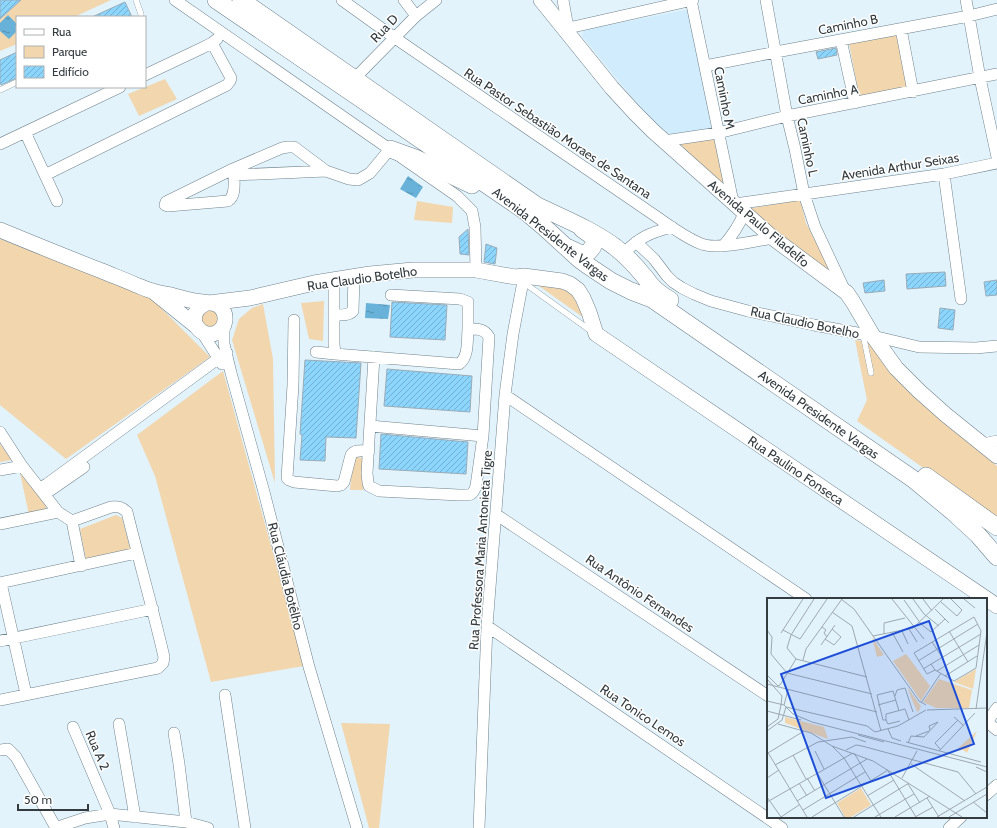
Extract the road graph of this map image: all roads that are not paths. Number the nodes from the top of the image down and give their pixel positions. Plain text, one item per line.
1 (136, 0) edge
2 (175, 0) edge
3 (216, 0) edge
4 (242, 0) edge
5 (342, 0) edge
6 (404, 0) edge
7 (436, 0) edge
8 (541, 0) edge
9 (563, 0) edge
10 (692, 0) edge
11 (766, 0) edge
12 (966, 0) edge
13 (997, 9) edge
14 (141, 16) edge
15 (416, 16) junction
16 (969, 16) junction
17 (901, 28) junction
18 (566, 29) junction
19 (223, 33) junction
20 (395, 38) junction
21 (841, 40) junction
22 (212, 43) junction
23 (776, 52) junction
24 (705, 66) junction
25 (997, 74) edge
26 (146, 75) edge
27 (980, 78) junction
28 (354, 79) junction
29 (16, 82) edge
30 (118, 88) edge
31 (0, 90) edge
32 (913, 92) junction
33 (855, 103) junction
34 (787, 116) junction
35 (25, 132) junction
36 (718, 133) junction
37 (664, 140) junction
38 (0, 144) edge
39 (390, 149) junction
40 (997, 157) edge
41 (997, 163) edge
42 (326, 171) junction
43 (234, 172) junction
44 (944, 174) junction
45 (45, 175) junction
46 (804, 194) junction
47 (57, 201) dead end
48 (513, 202) junction
49 (737, 206) junction
50 (576, 225) junction
51 (672, 227) junction
52 (0, 230) edge
53 (773, 238) junction
54 (561, 242) junction
55 (636, 242) junction
56 (723, 246) junction
57 (623, 254) junction
58 (476, 270) junction
59 (354, 277) junction
60 (520, 278) junction
61 (334, 280) junction
62 (152, 291) junction
63 (846, 293) junction
64 (391, 295) dead end
65 (250, 298) junction
66 (961, 299) dead end
67 (208, 303) junction
68 (334, 314) junction
69 (294, 320) dead end
70 (224, 325) junction
71 (198, 328) junction
72 (468, 329) junction
73 (596, 334) junction
74 (868, 335) junction
75 (997, 346) edge
76 (316, 352) dead end
77 (335, 354) junction
78 (374, 357) junction
79 (224, 359) junction
80 (871, 373) dead end
81 (506, 395) junction
82 (370, 426) junction
83 (0, 432) edge
84 (484, 436) junction
85 (990, 442) edge
86 (369, 451) junction
87 (997, 456) edge
88 (22, 466) junction
89 (0, 470) edge
90 (43, 491) junction
91 (58, 512) junction
92 (497, 515) junction
93 (72, 521) junction
94 (0, 524) edge
95 (997, 527) edge
96 (137, 553) junction
97 (997, 557) edge
98 (81, 566) junction
99 (1, 583) edge
100 (805, 598) edge
101 (985, 598) edge
102 (987, 599) edge
103 (997, 606) edge
104 (153, 610) junction
105 (488, 626) junction
106 (14, 638) junction
107 (0, 641) edge
108 (26, 694) junction
109 (225, 695) dead end
110 (767, 695) edge
111 (0, 700) edge
112 (997, 708) edge
113 (987, 722) edge
114 (119, 724) dead end
115 (73, 727) dead end
116 (997, 730) edge
117 (174, 734) dead end
118 (0, 750) edge
119 (997, 785) edge
120 (987, 794) edge
121 (110, 814) junction
122 (135, 818) junction
123 (767, 818) edge
124 (767, 818) edge
125 (186, 822) junction
126 (56, 828) edge
127 (114, 828) edge
128 (208, 828) edge
129 (245, 828) edge
130 (357, 828) edge
131 (479, 828) edge
132 (782, 828) edge

1 - 14 lane
2 - 19 street
3 - 48 main road, Avenida Presidente Vargas
4 - 28 main road, Avenida Presidente Vargas
5 - 20 street, Rua Pastor Sebastião Moraes de Santana
6 - 15 street
7 - 15 street, Rua D
8 - 18 street, Avenida Paulo Filadelfo
9 - 18 street
10 - 18 street
10 - 24 street, Caminho M
11 - 23 street, Caminho L
12 - 16 street
13 - 16 street, Caminho B
15 - 20 street, Rua D
16 - 17 street, Caminho B
16 - 27 street
17 - 21 street, Caminho B
17 - 32 street
18 - 37 street, Avenida Paulo Filadelfo
19 - 22 street
19 - 39 street
20 - 28 street, Rua D
20 - 51 street, Rua Pastor Sebastião Moraes de Santana
21 - 23 street, Caminho B
21 - 33 street
22 - 26 street
22 - 45 street
23 - 24 street, Caminho B
23 - 34 street, Caminho L
24 - 36 street, Caminho M
25 - 27 street, Caminho A
27 - 32 street, Caminho A
27 - 40 street
28 - 50 main road, Avenida Presidente Vargas
29 - 31 lane
30 - 35 street
32 - 33 street, Caminho A
33 - 34 street, Caminho A
34 - 36 street, Caminho A
34 - 46 street, Caminho L
35 - 38 street
35 - 45 street
36 - 37 street, Caminho A
36 - 49 street, Caminho M
37 - 49 street, Avenida Paulo Filadelfo
39 - 42 street
39 - 48 main road
39 - 58 street
41 - 44 street, Avenida Arthur Seixas
42 - 43 street
42 - 43 street
43 - 43 street
44 - 46 street, Avenida Arthur Seixas
44 - 66 street
45 - 47 street
46 - 49 street, Avenida Arthur Seixas
46 - 63 street, Caminho L
48 - 54 main road, Avenida Presidente Vargas
49 - 53 street, Avenida Paulo Filadelfo
49 - 56 street
50 - 54 main road
50 - 57 main road, Avenida Presidente Vargas
51 - 55 street
51 - 56 street, Rua Pastor Sebastião Moraes de Santana
52 - 62 street, Rua Claudio Botelho
53 - 56 street, Rua Pastor Sebastião Moraes de Santana
53 - 63 street, Avenida Paulo Filadelfo
54 - 97 main road, Avenida Presidente Vargas
55 - 57 street
55 - 74 street, Rua Claudio Botelho
57 - 95 main road, Avenida Presidente Vargas
58 - 59 street, Rua Claudio Botelho
58 - 60 street, Rua Claudio Botelho
59 - 61 street, Rua Claudio Botelho
59 - 68 street
60 - 73 lane, Rua Paulino Fonseca
60 - 73 street
60 - 81 street, Rua Professora Maria Antonieta Tigre
61 - 65 street, Rua Claudio Botelho
61 - 68 street
62 - 67 street, Rua Claudio Botelho
62 - 71 street
63 - 74 street, Avenida Paulo Filadelfo
64 - 72 street
65 - 67 street, Rua Claudio Botelho
65 - 70 street
67 - 70 street
67 - 71 street
68 - 77 street
69 - 86 street
70 - 71 street
70 - 79 street, Rua Cláudia Botêlho
71 - 79 street
72 - 78 street
72 - 84 street
73 - 101 street, Rua Paulino Fonseca
74 - 75 street, Rua Claudio Botelho
74 - 80 lane, Avenida Paulo Filadelfo
74 - 85 street, Avenida Paulo Filadelfo
76 - 77 street
77 - 78 street
78 - 82 street
79 - 90 street
79 - 130 street, Rua Cláudia Botêlho
81 - 92 street, Rua Professora Maria Antonieta Tigre
81 - 100 street
82 - 84 street
82 - 86 street
83 - 88 street
84 - 86 street
85 - 87 street, Avenida Paulo Filadelfo
88 - 89 street
88 - 90 street
90 - 91 street
91 - 93 street
91 - 94 street
92 - 105 street, Rua Professora Maria Antonieta Tigre
92 - 110 street, Rua Antônio Fernandes
93 - 96 street
93 - 98 street
96 - 98 street
96 - 104 street
98 - 99 street
99 - 106 street
102 - 103 street, Rua Paulino Fonseca
104 - 106 street
104 - 108 street
105 - 123 street, Rua Tonico Lemos
105 - 131 street, Rua Professora Maria Antonieta Tigre
106 - 107 street
106 - 108 street
108 - 111 street
109 - 129 street
112 - 113 street
113 - 116 street
114 - 122 street
115 - 121 street, Rua A 2
117 - 125 street
118 - 126 street
119 - 120 street
121 - 122 street
121 - 126 street
121 - 127 street, Rua A 2
122 - 125 street
124 - 132 street, Rua Tonico Lemos
125 - 128 street

